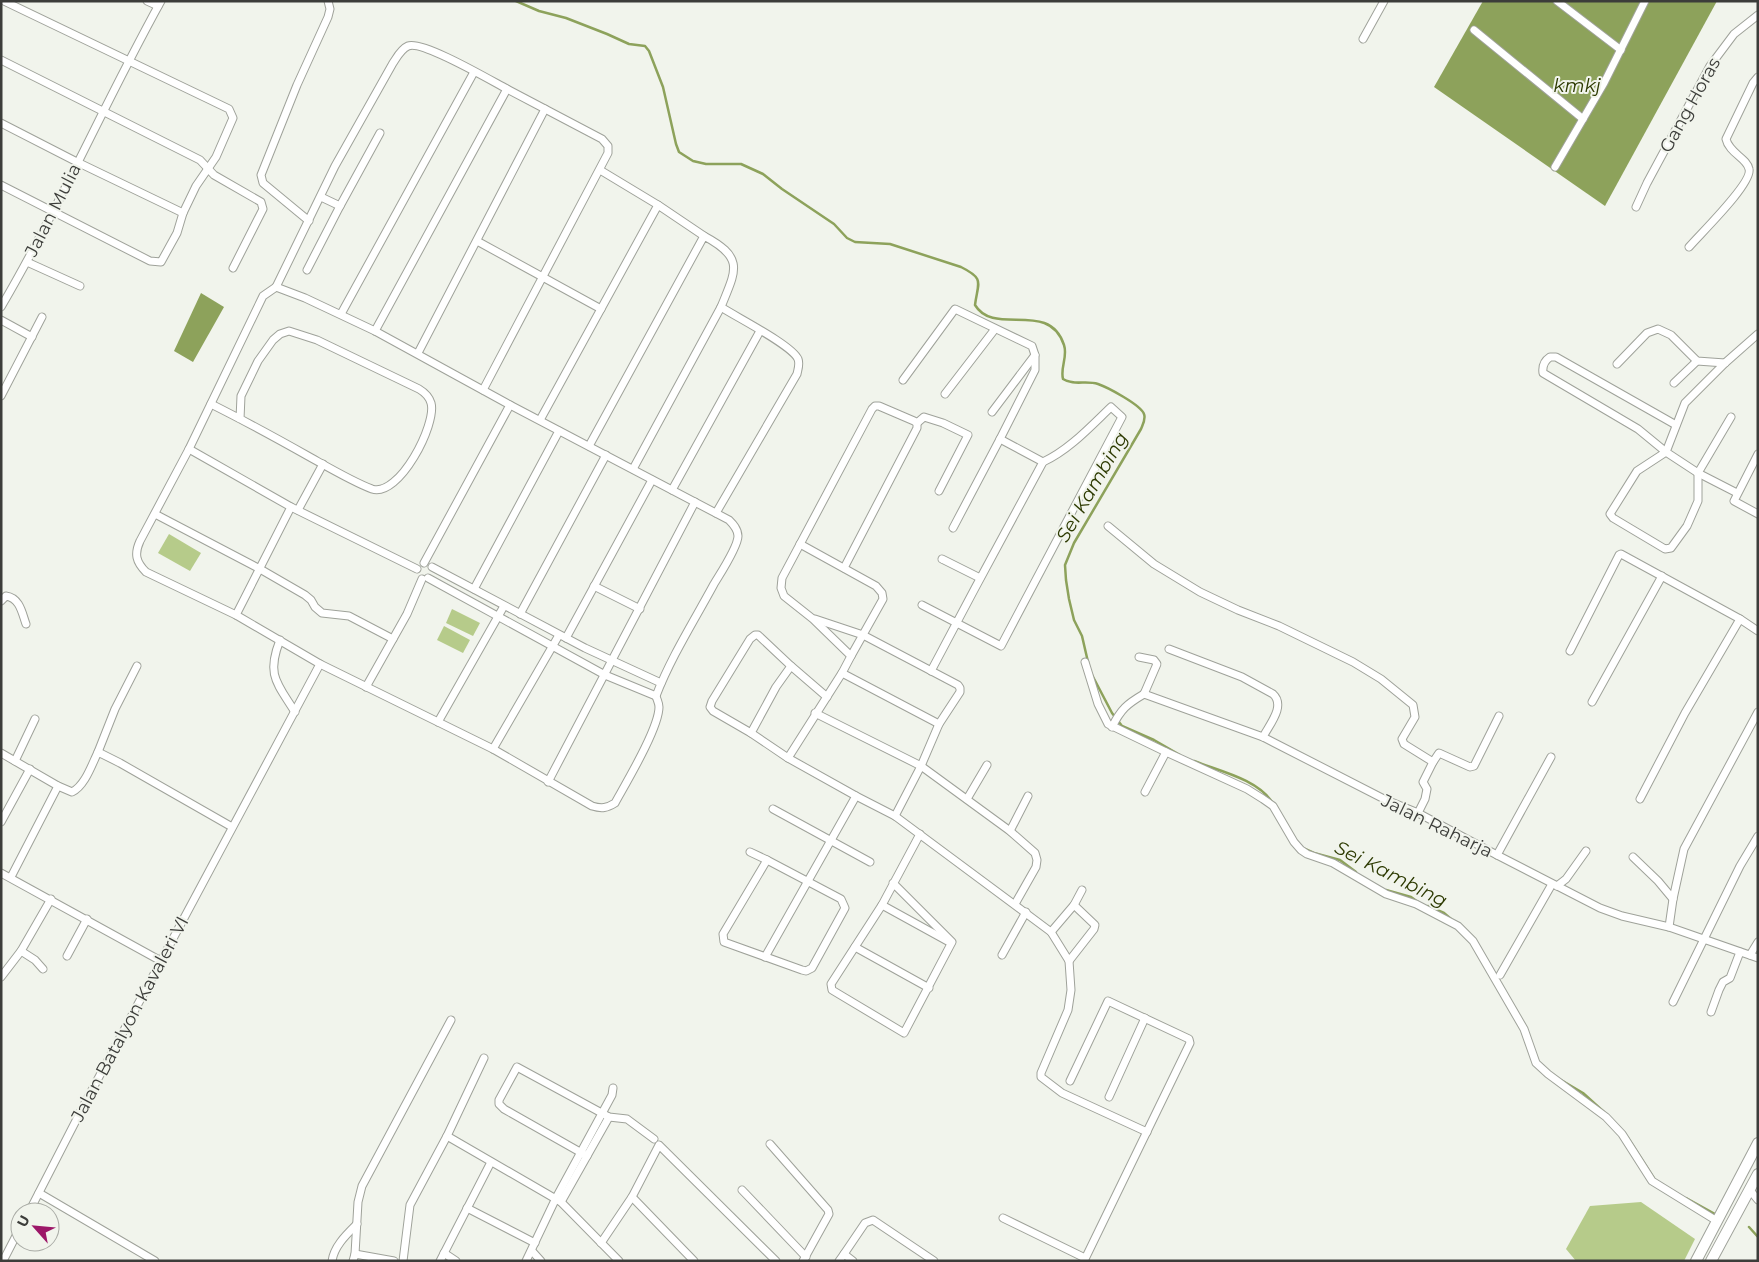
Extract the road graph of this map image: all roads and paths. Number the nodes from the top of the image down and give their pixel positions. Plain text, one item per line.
1 (4, 1) edge
2 (147, 1) edge
3 (328, 1) edge
4 (1384, 1) edge
5 (1557, 1) edge
6 (1645, 1) edge
7 (160, 4) edge
8 (1758, 15) edge
9 (1474, 30) dead end
10 (1363, 40) dead end
11 (1621, 50) junction
12 (1, 60) edge
13 (129, 62) junction
14 (474, 72) junction
15 (1758, 77) edge
16 (507, 89) junction
17 (545, 109) junction
18 (104, 112) junction
19 (1583, 119) junction
20 (1, 123) edge
21 (380, 133) dead end
22 (77, 162) junction
23 (1555, 167) dead end
24 (208, 169) junction
25 (600, 170) junction
26 (1, 185) edge
27 (321, 197) junction
28 (658, 205) junction
29 (340, 206) junction
30 (1636, 207) dead end
31 (53, 212) junction
32 (183, 213) junction
33 (309, 221) junction
34 (704, 236) junction
35 (477, 241) junction
36 (1689, 247) dead end
37 (27, 262) junction
38 (233, 268) dead end
39 (307, 270) dead end
40 (543, 278) junction
41 (80, 286) dead end
42 (276, 287) junction
43 (1, 307) edge
44 (721, 307) junction
45 (600, 309) junction
46 (341, 314) junction
47 (42, 316) dead end
48 (1, 320) edge
49 (995, 329) junction
50 (375, 331) junction
51 (760, 331) junction
52 (1758, 334) edge
53 (32, 337) junction
54 (418, 353) junction
55 (1035, 354) junction
56 (1697, 361) junction
57 (1725, 363) junction
58 (1617, 364) dead end
59 (903, 380) dead end
60 (1674, 382) dead end
61 (483, 390) junction
62 (945, 394) dead end
63 (1, 396) edge
64 (211, 404) junction
65 (510, 405) junction
66 (992, 412) dead end
67 (1731, 418) dead end
68 (240, 419) junction
69 (540, 420) junction
70 (917, 423) junction
71 (1676, 425) junction
72 (559, 431) junction
73 (1000, 439) junction
74 (589, 446) junction
75 (189, 449) junction
76 (1666, 452) junction
77 (1758, 454) edge
78 (606, 455) junction
79 (1043, 462) junction
80 (323, 464) junction
81 (633, 469) junction
82 (1698, 474) junction
83 (652, 480) junction
84 (672, 490) junction
85 (939, 491) dead end
86 (1737, 493) junction
87 (695, 502) junction
88 (295, 509) junction
89 (716, 513) junction
90 (155, 514) junction
91 (1758, 514) edge
92 (1108, 526) dead end
93 (953, 528) dead end
94 (800, 544) junction
95 (942, 559) dead end
96 (424, 564) junction
97 (432, 567) junction
98 (844, 568) junction
99 (260, 569) junction
100 (417, 569) junction
101 (1662, 576) junction
102 (980, 578) junction
103 (425, 579) junction
104 (594, 586) junction
105 (474, 589) junction
106 (1, 601) edge
107 (922, 605) dead end
108 (504, 606) junction
109 (640, 608) junction
110 (520, 614) junction
111 (236, 615) junction
112 (498, 618) junction
113 (814, 619) junction
114 (1740, 619) junction
115 (956, 623) junction
116 (26, 624) dead end
117 (1758, 631) edge
118 (863, 635) junction
119 (563, 636) junction
120 (393, 639) junction
121 (280, 640) junction
122 (552, 647) junction
123 (1169, 649) dead end
124 (1570, 651) dead end
125 (851, 656) junction
126 (1139, 657) dead end
127 (612, 661) junction
128 (1085, 662) dead end
129 (320, 664) junction
130 (137, 666) dead end
131 (791, 666) junction
132 (931, 670) junction
133 (842, 673) junction
134 (605, 675) junction
135 (661, 683) junction
136 (366, 686) junction
137 (1144, 694) junction
138 (656, 696) junction
139 (827, 697) junction
140 (1592, 702) dead end
141 (295, 712) junction
142 (1758, 712) edge
143 (815, 714) junction
144 (1499, 716) dead end
145 (35, 718) dead end
146 (438, 722) junction
147 (939, 724) junction
148 (1113, 725) junction
149 (751, 733) junction
150 (1262, 737) junction
151 (493, 750) junction
152 (98, 752) junction
153 (1166, 752) junction
154 (1, 753) edge
155 (1551, 757) dead end
156 (788, 758) junction
157 (15, 761) junction
158 (1433, 762) junction
159 (987, 765) dead end
160 (920, 766) junction
161 (30, 770) junction
162 (548, 782) junction
163 (58, 786) junction
164 (1145, 792) dead end
165 (856, 796) junction
166 (1028, 796) dead end
167 (967, 799) junction
168 (1640, 799) dead end
169 (773, 810) dead end
170 (1418, 813) junction
171 (895, 816) junction
172 (1, 822) edge
173 (232, 827) junction
174 (1010, 831) junction
175 (920, 834) junction
176 (1758, 836) edge
177 (830, 839) junction
178 (1586, 851) dead end
179 (750, 852) dead end
180 (1497, 855) junction
181 (1633, 857) dead end
182 (767, 860) junction
183 (870, 862) dead end
184 (1, 873) edge
185 (11, 877) junction
186 (808, 882) junction
187 (893, 883) junction
188 (1555, 885) junction
189 (1082, 890) dead end
190 (1673, 899) junction
191 (51, 900) junction
192 (1015, 904) junction
193 (882, 905) junction
194 (1074, 905) junction
195 (1026, 912) junction
196 (87, 919) junction
197 (1669, 927) junction
198 (1051, 932) junction
199 (1704, 941) junction
200 (1758, 942) edge
201 (952, 943) junction
202 (855, 947) junction
203 (21, 950) junction
204 (1740, 952) junction
205 (1002, 955) dead end
206 (1750, 955) junction
207 (67, 956) dead end
208 (765, 957) junction
209 (1758, 958) edge
210 (161, 961) junction
211 (1069, 961) junction
212 (43, 969) dead end
213 (1500, 975) dead end
214 (1, 976) edge
215 (929, 988) junction
216 (1673, 1002) dead end
217 (1711, 1012) dead end
218 (1145, 1018) junction
219 (451, 1020) dead end
220 (484, 1058) dead end
221 (1070, 1081) dead end
222 (614, 1088) dead end
223 (1109, 1097) dead end
224 (606, 1116) junction
225 (1147, 1132) junction
226 (447, 1136) junction
227 (654, 1139) dead end
228 (1758, 1143) edge
229 (770, 1144) dead end
230 (584, 1154) junction
231 (491, 1162) junction
232 (1758, 1174) edge
233 (1749, 1189) junction
234 (742, 1190) dead end
235 (39, 1193) junction
236 (632, 1197) junction
237 (558, 1200) junction
238 (1758, 1200) edge
239 (34, 1202) edge
240 (467, 1208) junction
241 (1003, 1218) dead end
242 (1718, 1218) junction
243 (357, 1224) junction
244 (535, 1243) junction
245 (601, 1243) junction
246 (10, 1247) edge
247 (532, 1251) junction
248 (444, 1253) junction
249 (354, 1257) edge
250 (842, 1258) edge
251 (804, 1259) edge
252 (1084, 1259) edge
253 (3, 1261) edge
254 (155, 1261) edge
255 (332, 1261) edge
256 (394, 1261) edge
257 (403, 1261) edge
258 (440, 1261) edge
259 (456, 1261) edge
260 (526, 1261) edge
261 (541, 1261) edge
262 (618, 1261) edge
263 (694, 1261) edge
264 (776, 1261) edge
265 (853, 1261) edge
266 (934, 1261) edge
267 (1696, 1261) edge
268 (1711, 1261) edge

1 - 13 street
2 - 7 street
3 - 33 street
4 - 10 street
5 - 11 street
6 - 11 street
7 - 13 street, Jalan Mulia
8 - 30 street, Gang Horas
9 - 19 street
11 - 19 street
12 - 18 street
13 - 18 street, Jalan Mulia
13 - 24 street
14 - 16 street
14 - 27 street
14 - 46 street
15 - 36 street
16 - 17 street
16 - 50 street
17 - 25 street
17 - 35 street
18 - 22 street, Jalan Mulia
18 - 24 street
19 - 23 street
20 - 22 street
21 - 29 street
22 - 31 street, Jalan Mulia
22 - 32 street
24 - 32 street
24 - 38 street
25 - 28 street
25 - 40 street
26 - 31 street
27 - 29 street
27 - 33 street
28 - 34 street
28 - 45 street
29 - 39 street
31 - 32 street
31 - 37 street, Jalan Mulia
33 - 42 street
34 - 44 street
34 - 74 street
35 - 40 street
35 - 54 street
37 - 41 street
37 - 43 street, Jalan Mulia
40 - 45 street
40 - 61 street
42 - 46 street
42 - 64 street
44 - 51 street
44 - 81 street
45 - 69 street
46 - 50 street
47 - 53 street
48 - 53 street
49 - 55 street
49 - 59 street
49 - 62 street
50 - 54 street
51 - 84 street
51 - 89 street
52 - 57 street
53 - 63 street
54 - 61 street
55 - 66 street
55 - 73 street
56 - 57 street
56 - 58 street
56 - 60 street
57 - 71 street
61 - 65 street
64 - 68 street
64 - 75 street
65 - 69 street
65 - 96 street
67 - 82 street
68 - 80 street
68 - 80 street
69 - 72 street
70 - 85 street
70 - 94 street
70 - 98 street
71 - 76 street
71 - 76 street
72 - 74 street
72 - 105 street
73 - 79 street
73 - 93 street
74 - 78 street
75 - 88 street
75 - 90 street
76 - 82 street
76 - 82 street
77 - 86 street
78 - 81 street
78 - 110 street
79 - 102 street
79 - 115 street
80 - 88 street
81 - 83 street
82 - 86 street
83 - 84 street
83 - 104 street
84 - 87 street
86 - 91 street
87 - 89 street
87 - 109 street
88 - 99 street
88 - 100 street
89 - 135 street
90 - 99 street
90 - 111 street
92 - 158 street
94 - 98 street
94 - 113 street
95 - 102 street
96 - 97 street
96 - 100 street
97 - 103 street
97 - 105 street
98 - 118 street
99 - 111 street
99 - 120 street
100 - 103 street
101 - 114 street
101 - 124 street
101 - 140 street
102 - 115 street
103 - 112 street
103 - 120 street
104 - 109 street
104 - 119 street
105 - 108 street
106 - 116 street
107 - 115 street
108 - 110 street
108 - 112 street
109 - 127 street
110 - 119 street
111 - 121 street
112 - 122 street
112 - 146 street
113 - 118 street
113 - 125 street
114 - 117 street
114 - 168 street
115 - 132 street
118 - 125 street
118 - 132 street
119 - 122 street
119 - 127 street
120 - 136 street
121 - 129 street
121 - 141 street
122 - 134 street
122 - 151 street
123 - 150 street
125 - 133 street
126 - 137 street
127 - 134 street
127 - 135 street
128 - 148 street
129 - 136 street
129 - 141 street, Jalan Batalyon Kavaleri VI
130 - 152 street
131 - 139 street
131 - 149 street
131 - 149 street
132 - 147 street
133 - 139 street
133 - 147 street
134 - 138 street
134 - 162 street
135 - 138 street
136 - 146 street
137 - 148 street
137 - 150 street, Jalan Raharja
138 - 162 street
139 - 143 street
141 - 173 street, Jalan Batalyon Kavaleri VI
142 - 190 street
143 - 156 street
143 - 160 street
144 - 158 street
145 - 157 street
146 - 151 street
147 - 160 street
148 - 153 street
149 - 156 street
150 - 170 street, Jalan Raharja
151 - 162 street
152 - 163 street
152 - 173 street
153 - 164 street
153 - 242 street
154 - 157 street
155 - 180 street
156 - 165 street
157 - 161 street
158 - 170 street
159 - 167 street
160 - 167 street
160 - 171 street
161 - 163 street
161 - 172 street
163 - 185 street
165 - 171 street
165 - 177 street
166 - 174 street
167 - 174 street
169 - 177 street
170 - 180 street, Jalan Raharja
171 - 175 street
173 - 210 street, Jalan Batalyon Kavaleri VI
174 - 192 street
175 - 187 street
175 - 192 street
176 - 199 street
177 - 183 street
177 - 186 street
178 - 188 street
179 - 182 street
180 - 188 street, Jalan Raharja
181 - 190 street
182 - 186 street
182 - 208 street
184 - 185 street
185 - 191 street
186 - 208 street
186 - 208 street
187 - 193 street
187 - 201 street
188 - 197 street, Jalan Raharja
188 - 213 street
189 - 194 street
190 - 197 street
191 - 196 street
191 - 203 street
192 - 195 street
193 - 201 street
193 - 202 street
194 - 198 street
194 - 211 street
195 - 198 street
195 - 205 street
196 - 207 street
196 - 210 street
197 - 199 street, Jalan Raharja
198 - 211 street
199 - 204 street, Jalan Raharja
199 - 216 street
200 - 206 street
201 - 215 street
202 - 215 street
202 - 215 street
203 - 212 street
203 - 214 street
204 - 206 street, Jalan Raharja
204 - 217 street
206 - 209 street, Jalan Raharja
210 - 235 street, Jalan Batalyon Kavaleri VI
211 - 225 street
218 - 221 street
218 - 223 street
218 - 225 street
219 - 243 street
220 - 226 street
222 - 224 street
224 - 227 street
224 - 230 street
224 - 230 street
225 - 252 street
226 - 231 street
226 - 257 street
228 - 242 main road
229 - 251 street
230 - 237 street
231 - 237 street
231 - 240 street
232 - 233 main road
233 - 238 street
233 - 268 main road
234 - 251 street
235 - 239 street, Jalan Batalyon Kavaleri VI
235 - 254 street
236 - 245 street
236 - 263 street
236 - 264 street
237 - 244 street
237 - 245 street
240 - 244 street
240 - 248 street
241 - 252 street
242 - 267 main road
243 - 249 street
243 - 255 street
244 - 247 street
245 - 262 street
246 - 253 street
247 - 260 street
247 - 261 street
248 - 258 street
248 - 259 street
249 - 256 street
250 - 265 street
250 - 266 street

